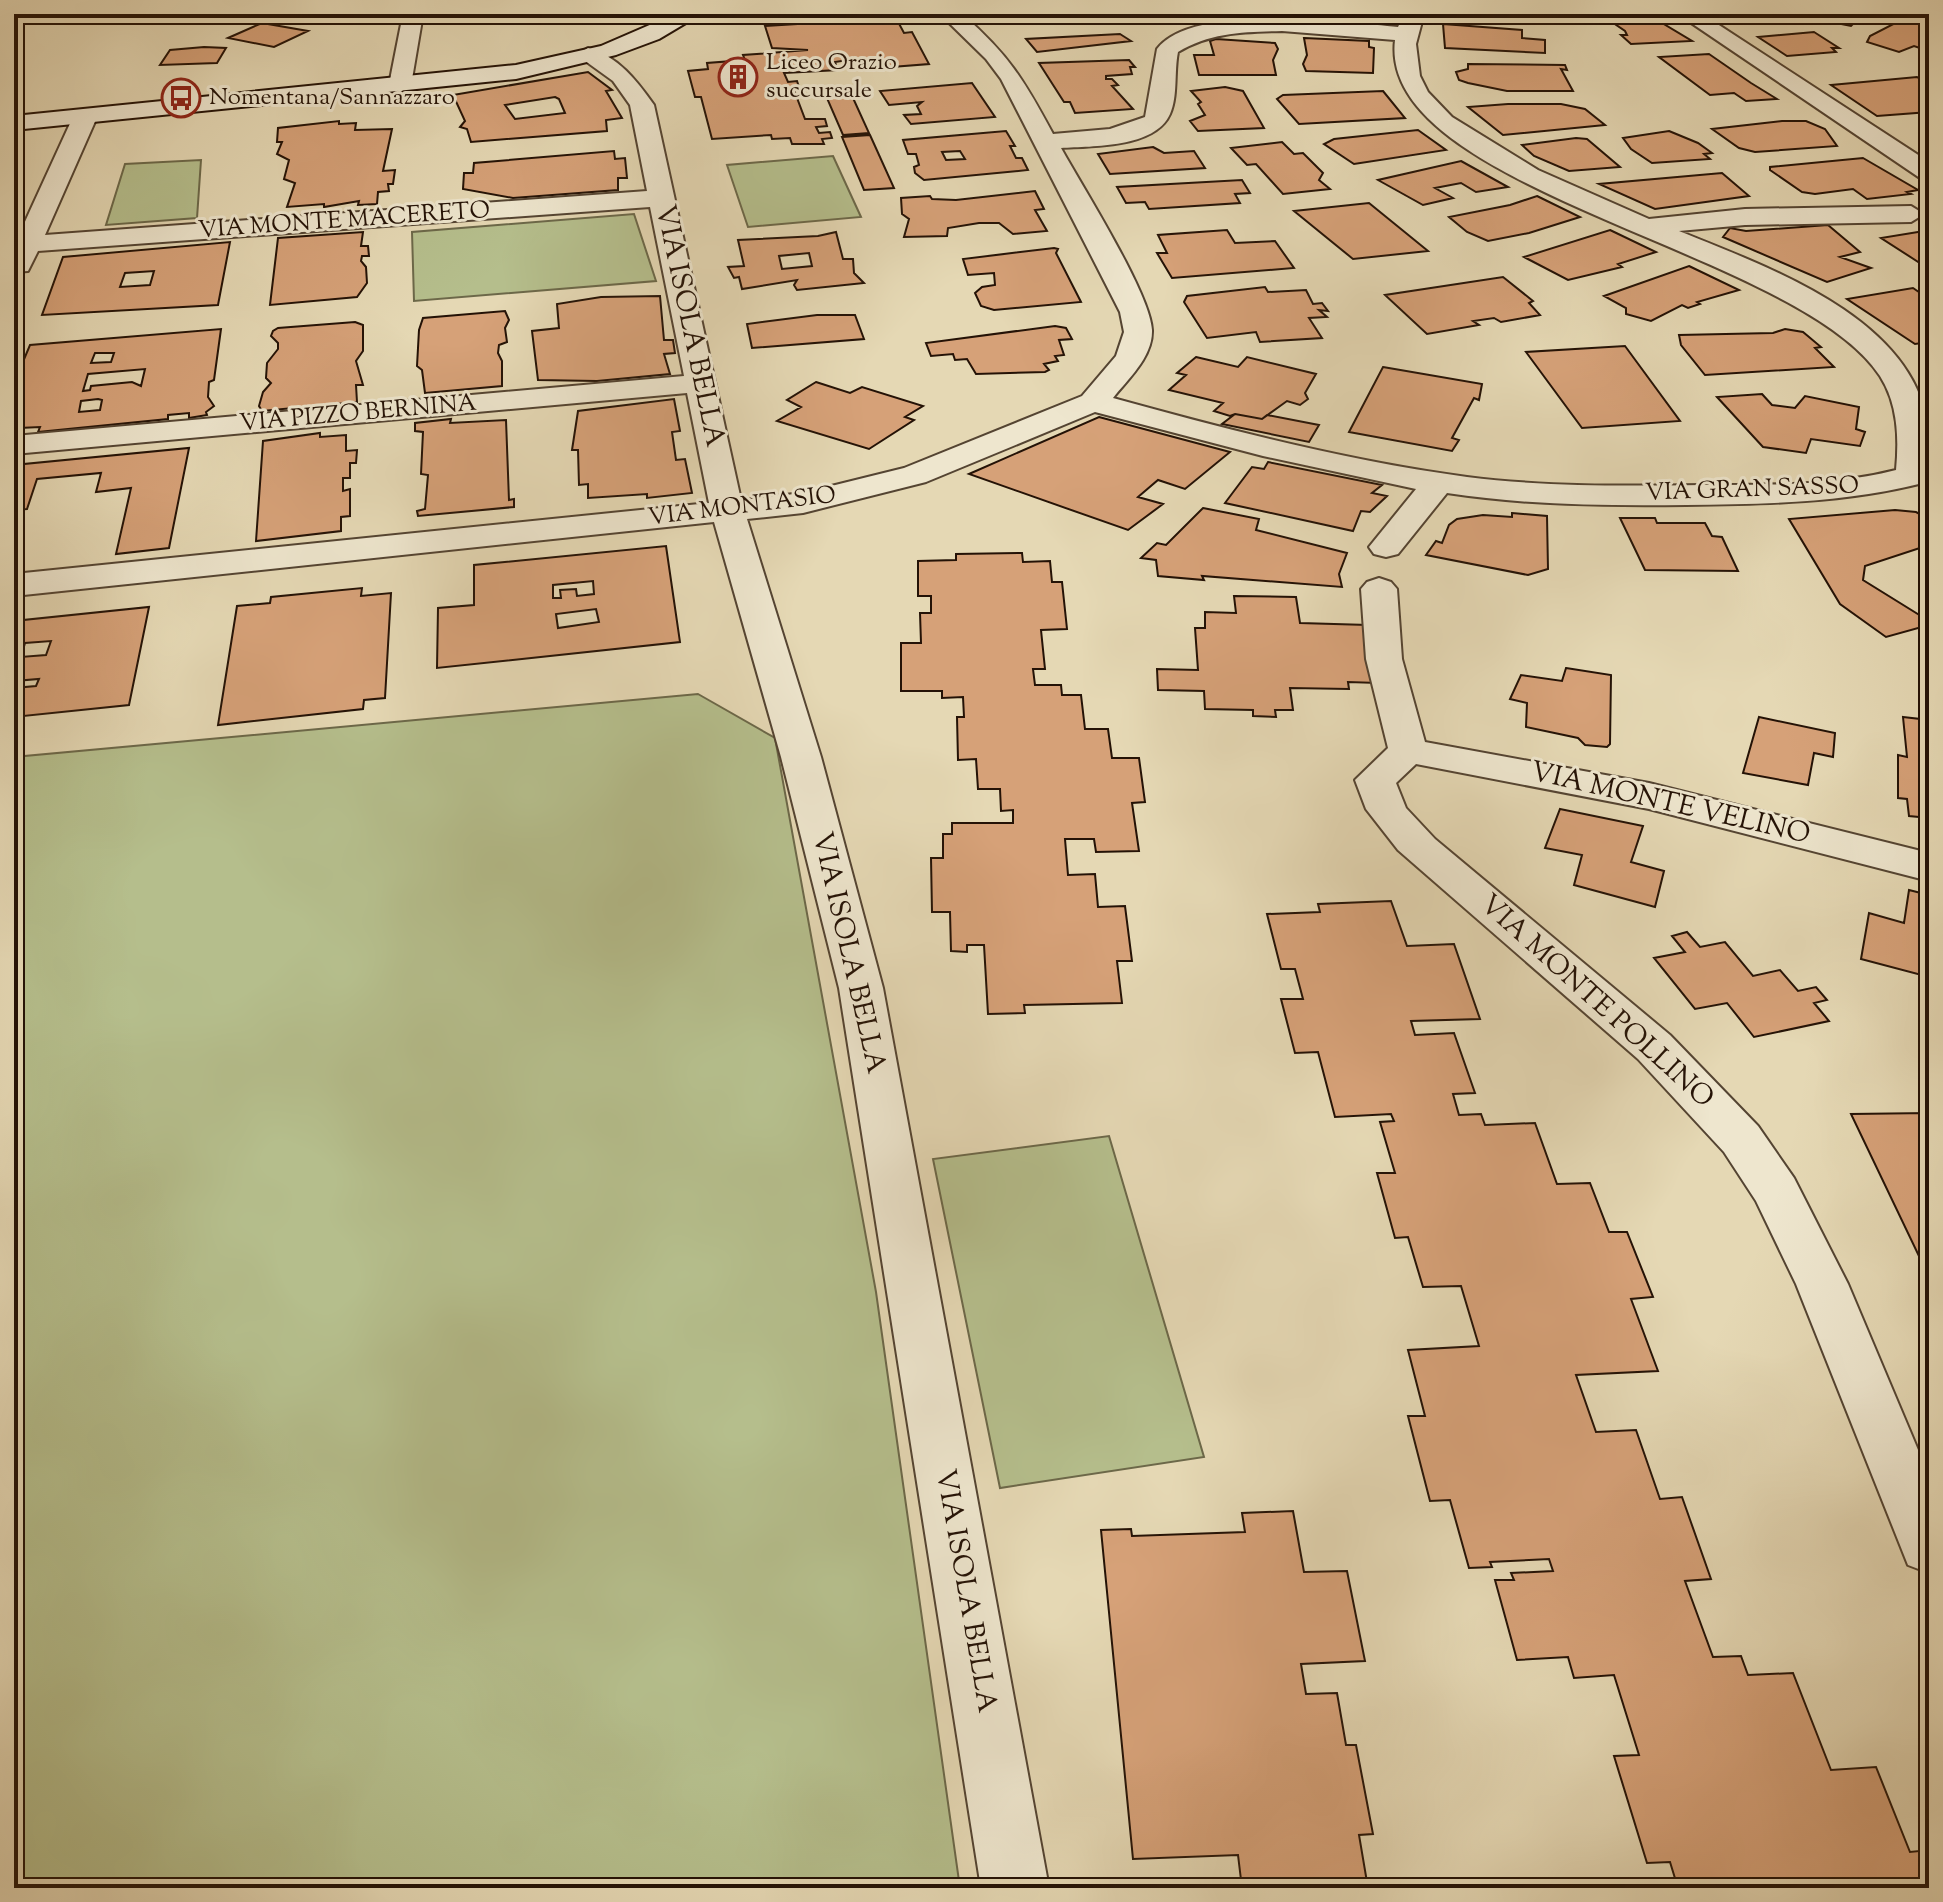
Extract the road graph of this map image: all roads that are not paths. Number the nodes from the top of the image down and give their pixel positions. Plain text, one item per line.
1 (413, 14) edge
2 (691, 14) edge
3 (950, 14) edge
4 (1688, 14) edge
5 (1410, 24) edge
6 (588, 55) junction
7 (400, 85) junction
8 (85, 117) junction
9 (14, 123) edge
10 (1048, 141) junction
11 (1929, 173) edge
12 (663, 198) junction
13 (1911, 214) dead end
14 (1650, 226) junction
15 (20, 245) edge
16 (14, 275) edge
17 (1882, 359) junction
18 (1917, 360) dead end
19 (702, 383) junction
20 (1093, 402) junction
21 (14, 445) edge
22 (1920, 481) edge
23 (1438, 483) junction
24 (728, 512) junction
25 (1386, 547) dead end
26 (14, 585) edge
27 (1379, 589) dead end
28 (1408, 751) junction
29 (1929, 867) edge
30 (1929, 1546) edge
31 (1015, 1888) edge

1 - 7 street
2 - 6 street
3 - 10 street, VIA MONTASIO
4 - 11 street
5 - 10 street
5 - 14 street, VIA GRAN SASSO
6 - 7 street
6 - 12 street, VIA ISOLA BELLA
7 - 8 street
8 - 9 street
8 - 15 street
10 - 20 street, VIA MONTASIO
12 - 15 street, VIA MONTE MACERETO
12 - 19 street, VIA ISOLA BELLA
13 - 14 street
14 - 17 street, VIA GRAN SASSO
15 - 16 street
17 - 18 street
17 - 22 street, VIA GRAN SASSO
19 - 21 street, VIA PIZZO BERNINA
19 - 24 street, VIA ISOLA BELLA
20 - 23 street, VIA GRAN SASSO
20 - 24 street, VIA MONTASIO
22 - 23 street, VIA GRAN SASSO
23 - 25 street
24 - 26 street, VIA MONTASIO
24 - 31 street, VIA ISOLA BELLA
27 - 28 street
28 - 29 street, VIA MONTE VELINO
28 - 30 street, VIA MONTE POLLINO

